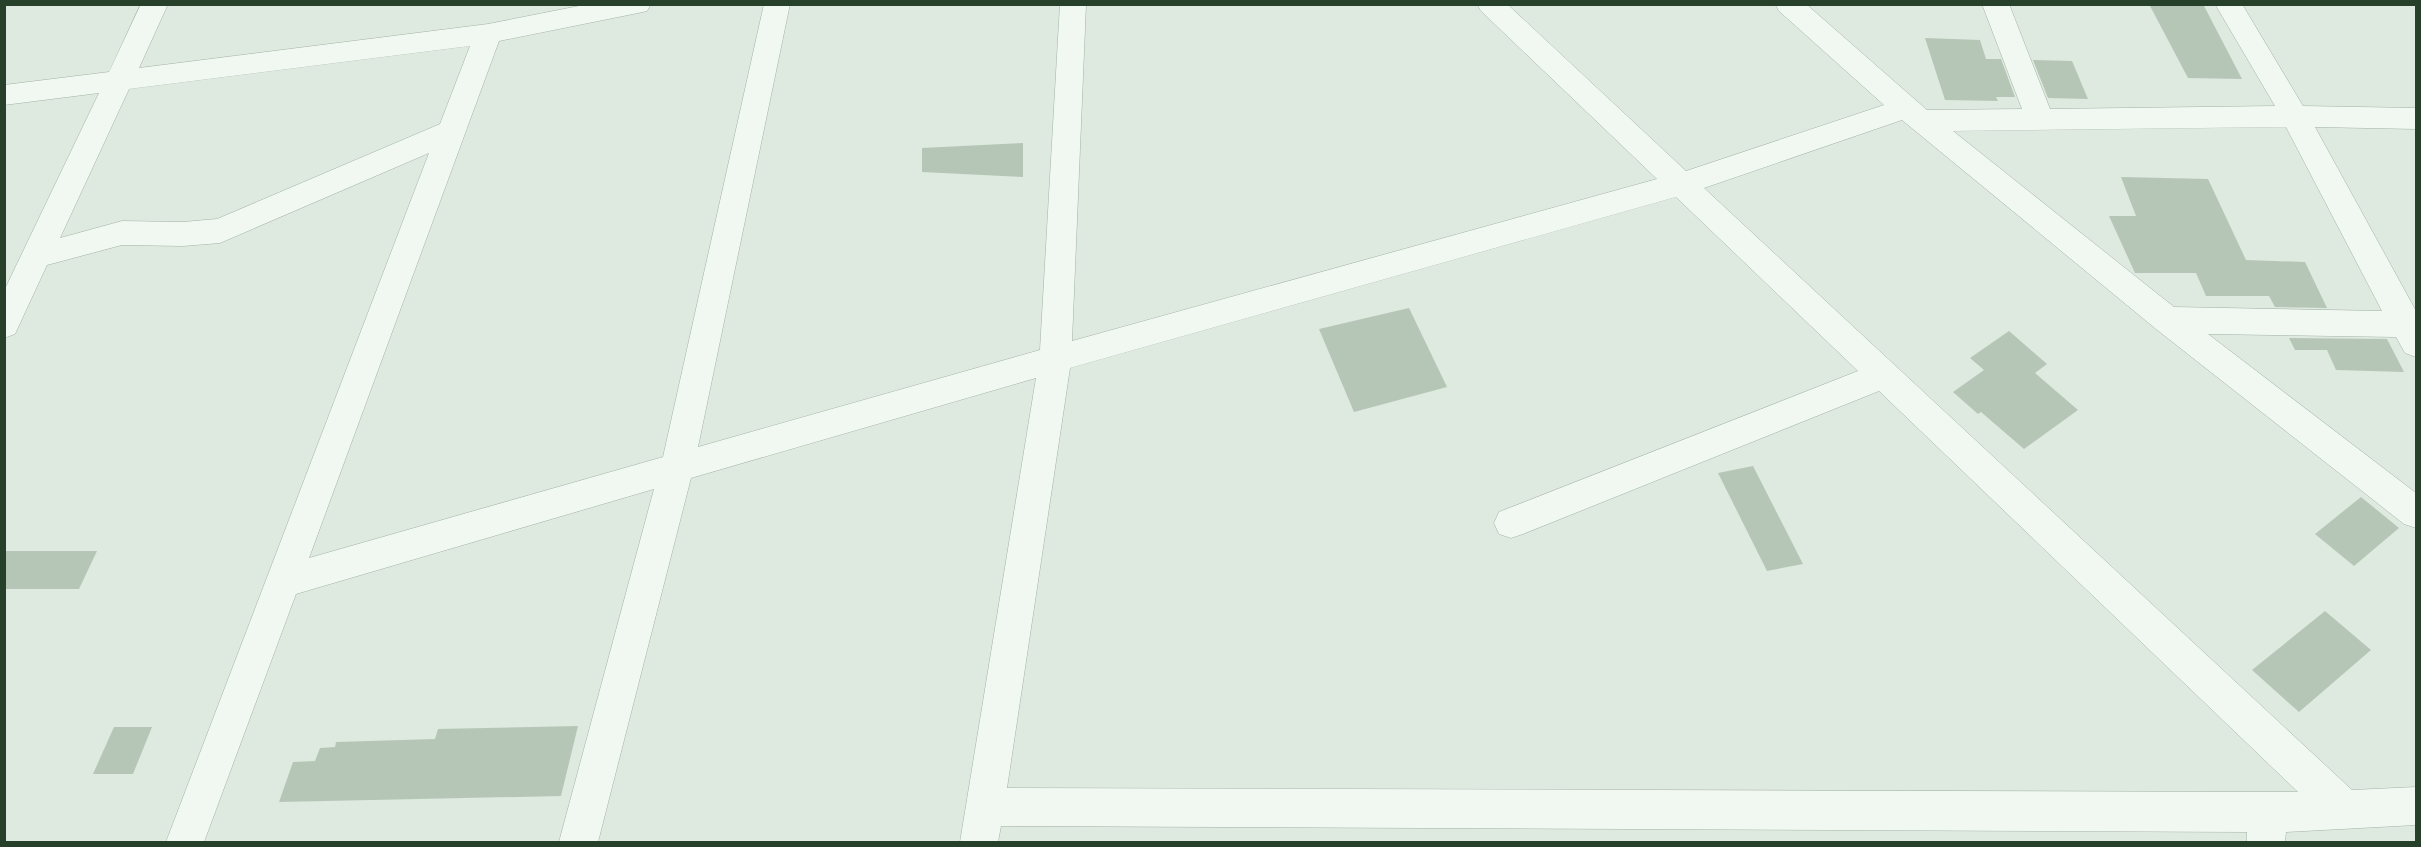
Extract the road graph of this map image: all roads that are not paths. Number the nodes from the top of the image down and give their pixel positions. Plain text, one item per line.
1 (155, 4) edge
2 (638, 4) edge
3 (777, 4) edge
4 (1072, 4) edge
5 (1490, 4) edge
6 (1788, 4) edge
7 (1995, 4) edge
8 (2228, 4) edge
9 (488, 34) junction
10 (118, 81) junction
11 (4, 95) edge
12 (1914, 115) junction
13 (2295, 116) junction
14 (2416, 118) edge
15 (2040, 119) junction
16 (452, 131) junction
17 (1682, 184) junction
18 (37, 256) junction
19 (2167, 320) junction
20 (4, 325) edge
21 (2413, 330) edge
22 (1054, 359) junction
23 (1884, 375) junction
24 (677, 468) junction
25 (2416, 513) edge
26 (1511, 523) dead end
27 (284, 581) junction
28 (2416, 806) edge
29 (2343, 808) junction
30 (981, 825) edge
31 (2267, 828) edge
32 (185, 843) edge
33 (579, 843) edge

1 - 10 street
2 - 9 street
3 - 24 street
4 - 22 street
5 - 17 street
6 - 12 street
7 - 15 street
8 - 13 street
9 - 10 street
9 - 16 street
10 - 11 street
10 - 18 street
12 - 15 street
12 - 17 street
12 - 19 street
13 - 14 street
13 - 15 street
13 - 21 street
16 - 18 street
16 - 27 street
17 - 22 street
17 - 23 street
18 - 20 street
19 - 21 street
19 - 25 street
22 - 24 street
22 - 30 street
23 - 26 street
23 - 29 street
24 - 27 street
24 - 33 street
27 - 32 street
28 - 29 street
29 - 31 street
30 - 31 street

